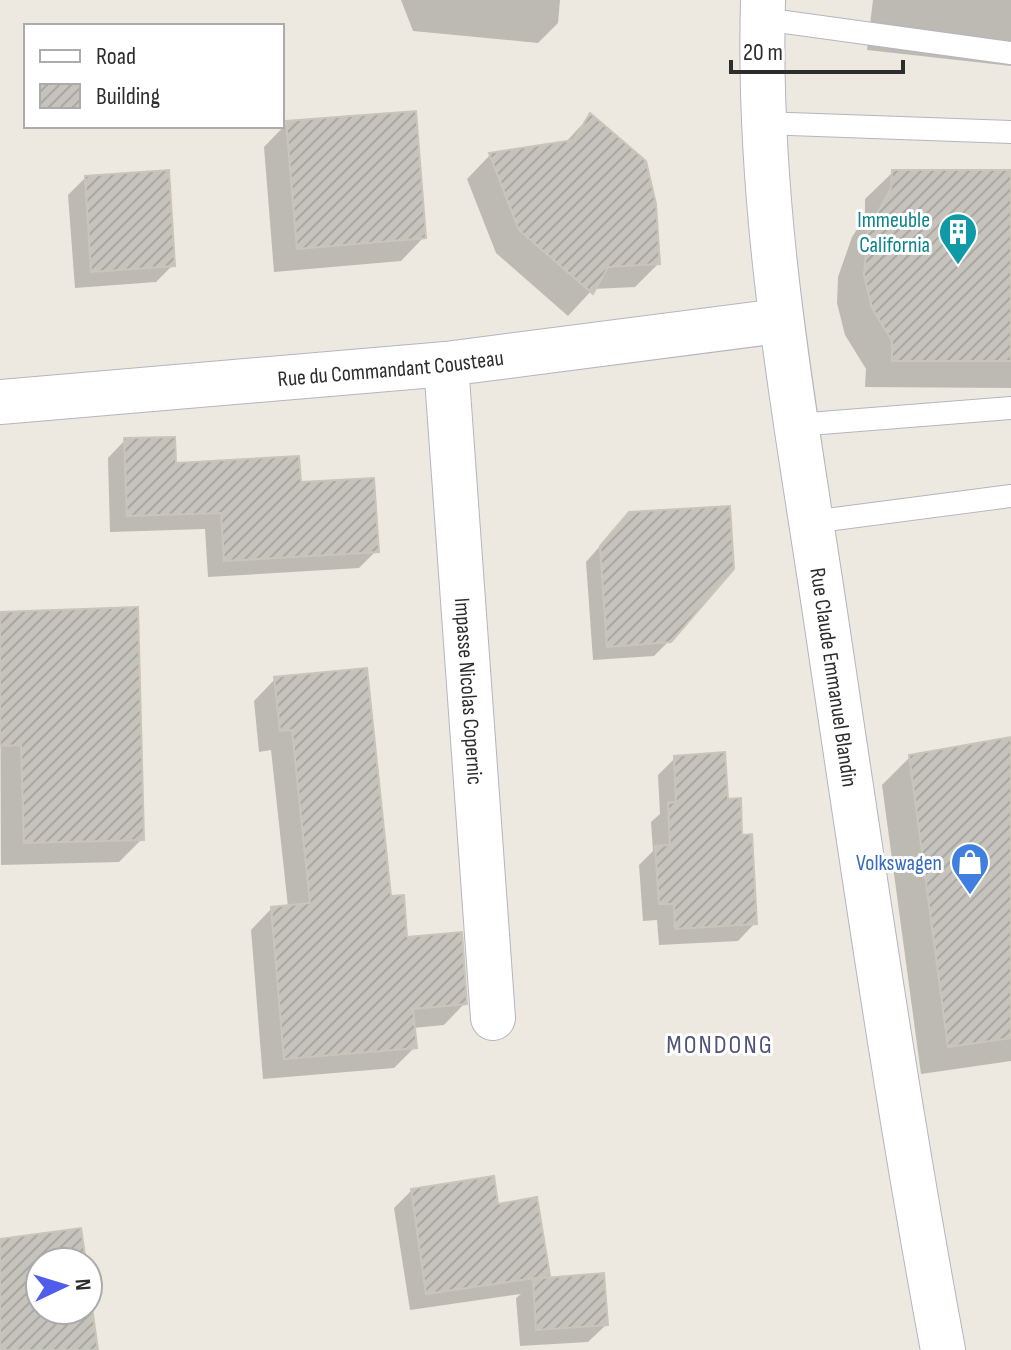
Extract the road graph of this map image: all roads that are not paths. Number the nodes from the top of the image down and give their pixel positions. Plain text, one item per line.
1 (763, 9) edge
2 (1011, 53) edge
3 (762, 123) junction
4 (1011, 132) edge
5 (779, 321) junction
6 (446, 364) junction
7 (0, 402) edge
8 (1011, 408) edge
9 (796, 425) junction
10 (1011, 496) edge
11 (811, 522) junction
12 (493, 1018) dead end
13 (943, 1350) edge

1 - 2 lane
1 - 3 street, Rue Claude Emmanuel Blandin
3 - 4 lane
3 - 5 street, Rue Claude Emmanuel Blandin
5 - 6 street, Rue du Commandant Cousteau
5 - 9 street, Rue Claude Emmanuel Blandin
6 - 7 street, Rue du Commandant Cousteau
6 - 12 street, Impasse Nicolas Copernic
8 - 9 lane
9 - 11 street, Rue Claude Emmanuel Blandin
10 - 11 lane
11 - 13 street, Rue Claude Emmanuel Blandin

